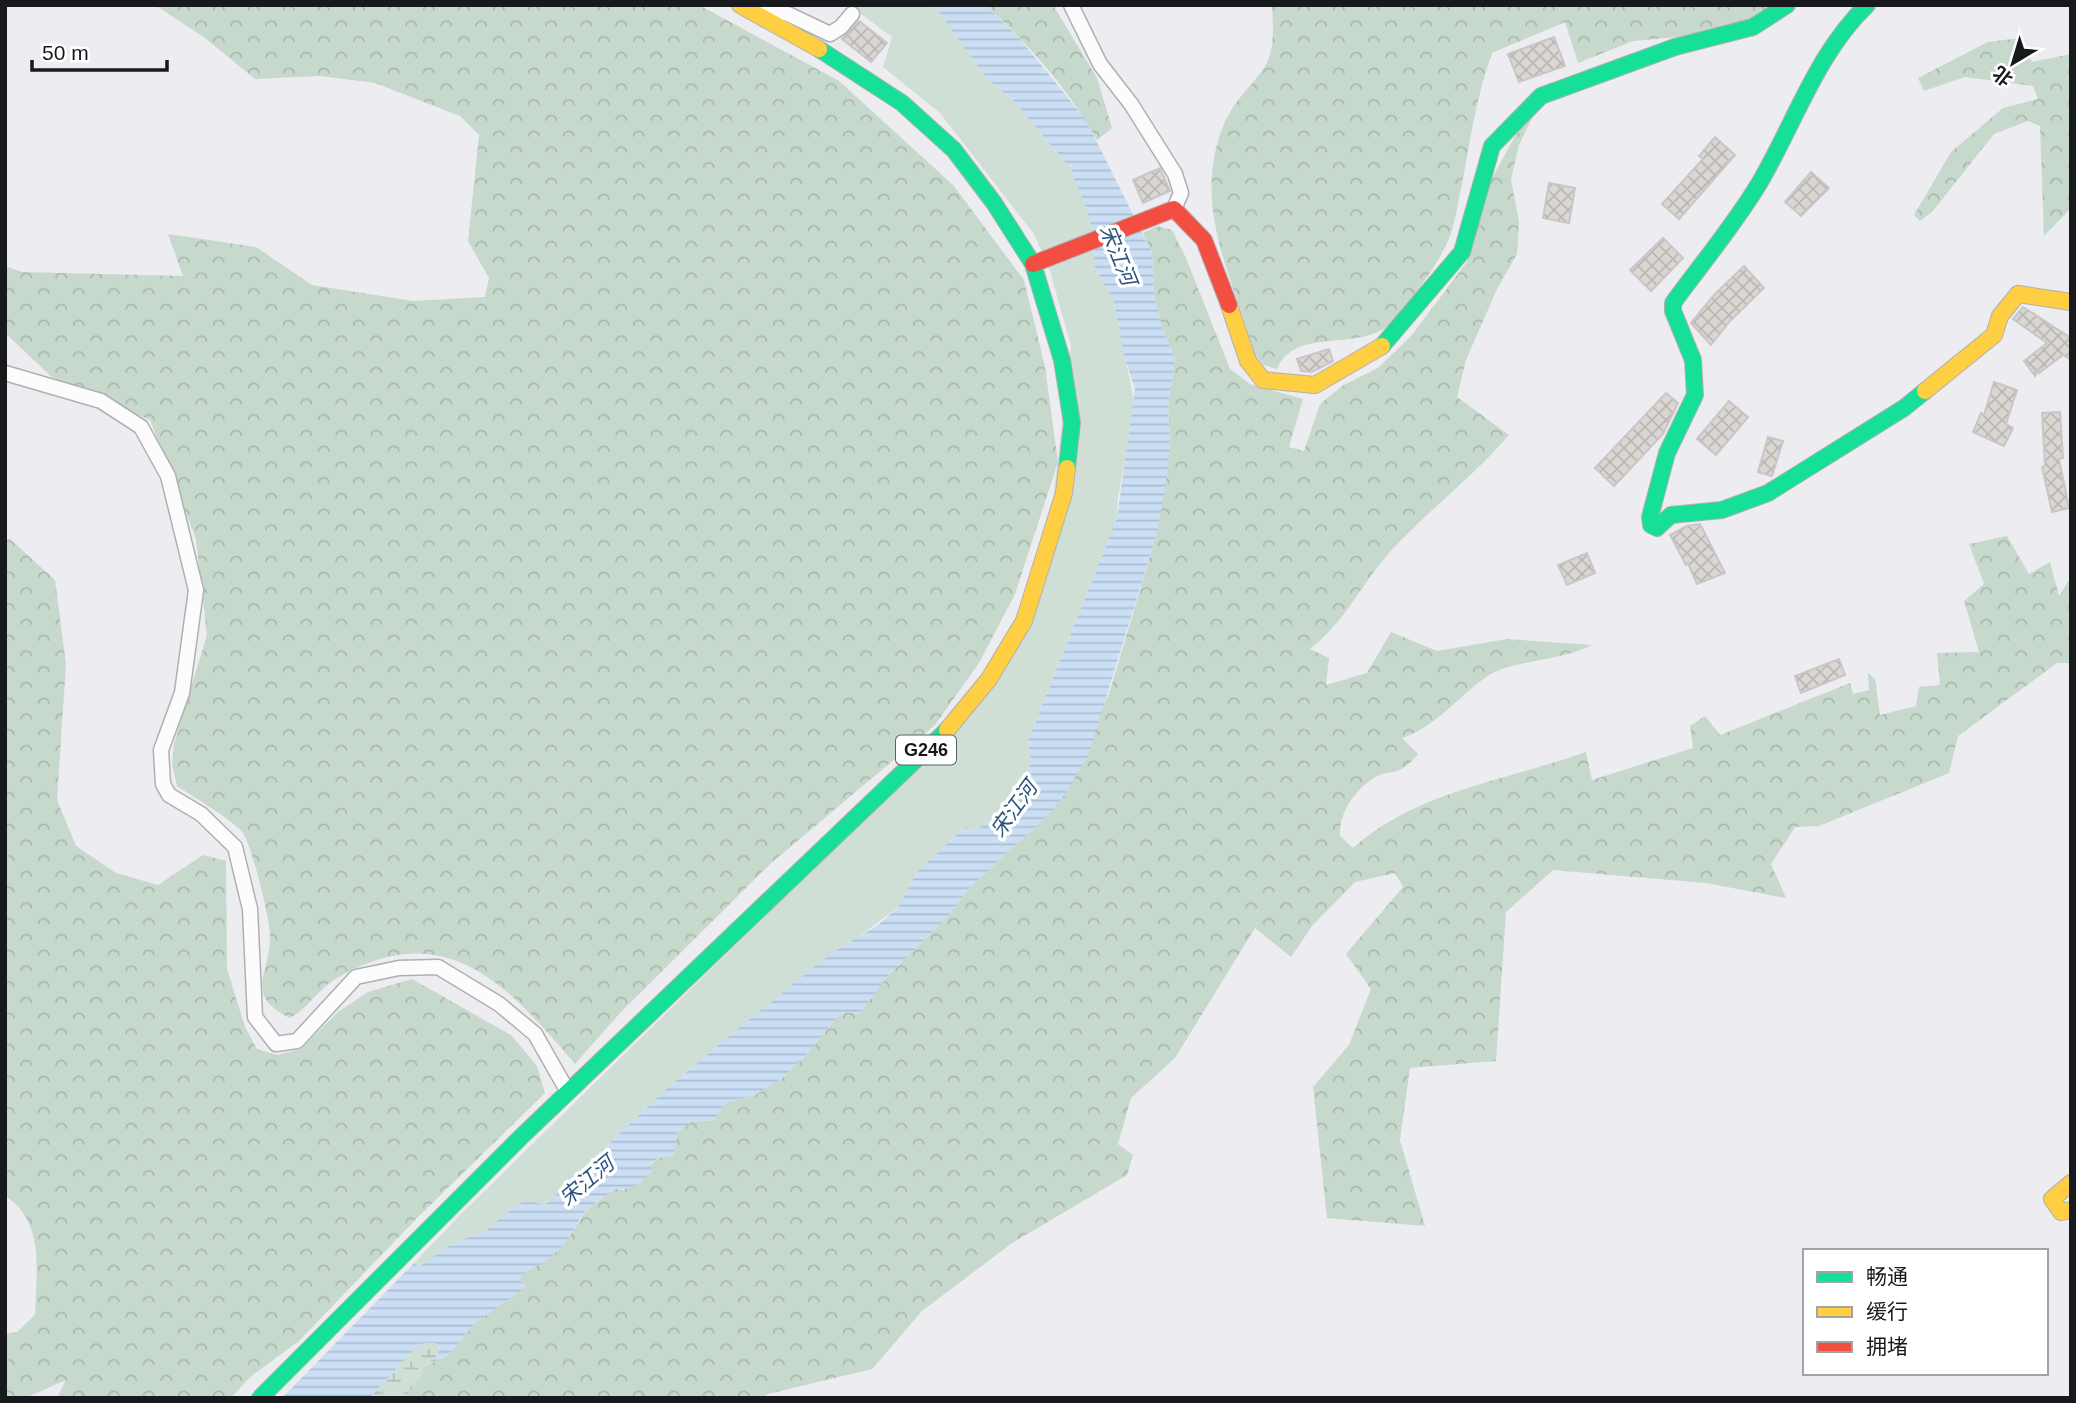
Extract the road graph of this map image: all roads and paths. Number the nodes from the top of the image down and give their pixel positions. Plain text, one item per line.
1 (1071, 5) edge
2 (1787, 5) edge
3 (1867, 5) edge
4 (745, 8) edge
5 (852, 14) dead end
6 (1174, 209) junction
7 (1033, 264) junction
8 (2071, 302) edge
9 (5, 373) edge
10 (568, 1092) junction
11 (2071, 1183) edge
12 (2071, 1210) edge
13 (260, 1398) edge

1 - 6 street
2 - 6 main road
3 - 8 main road
4 - 5 street
4 - 7 main road, G246
6 - 7 main road
7 - 10 main road, G246
9 - 10 street
10 - 13 main road, G246
11 - 12 main road

